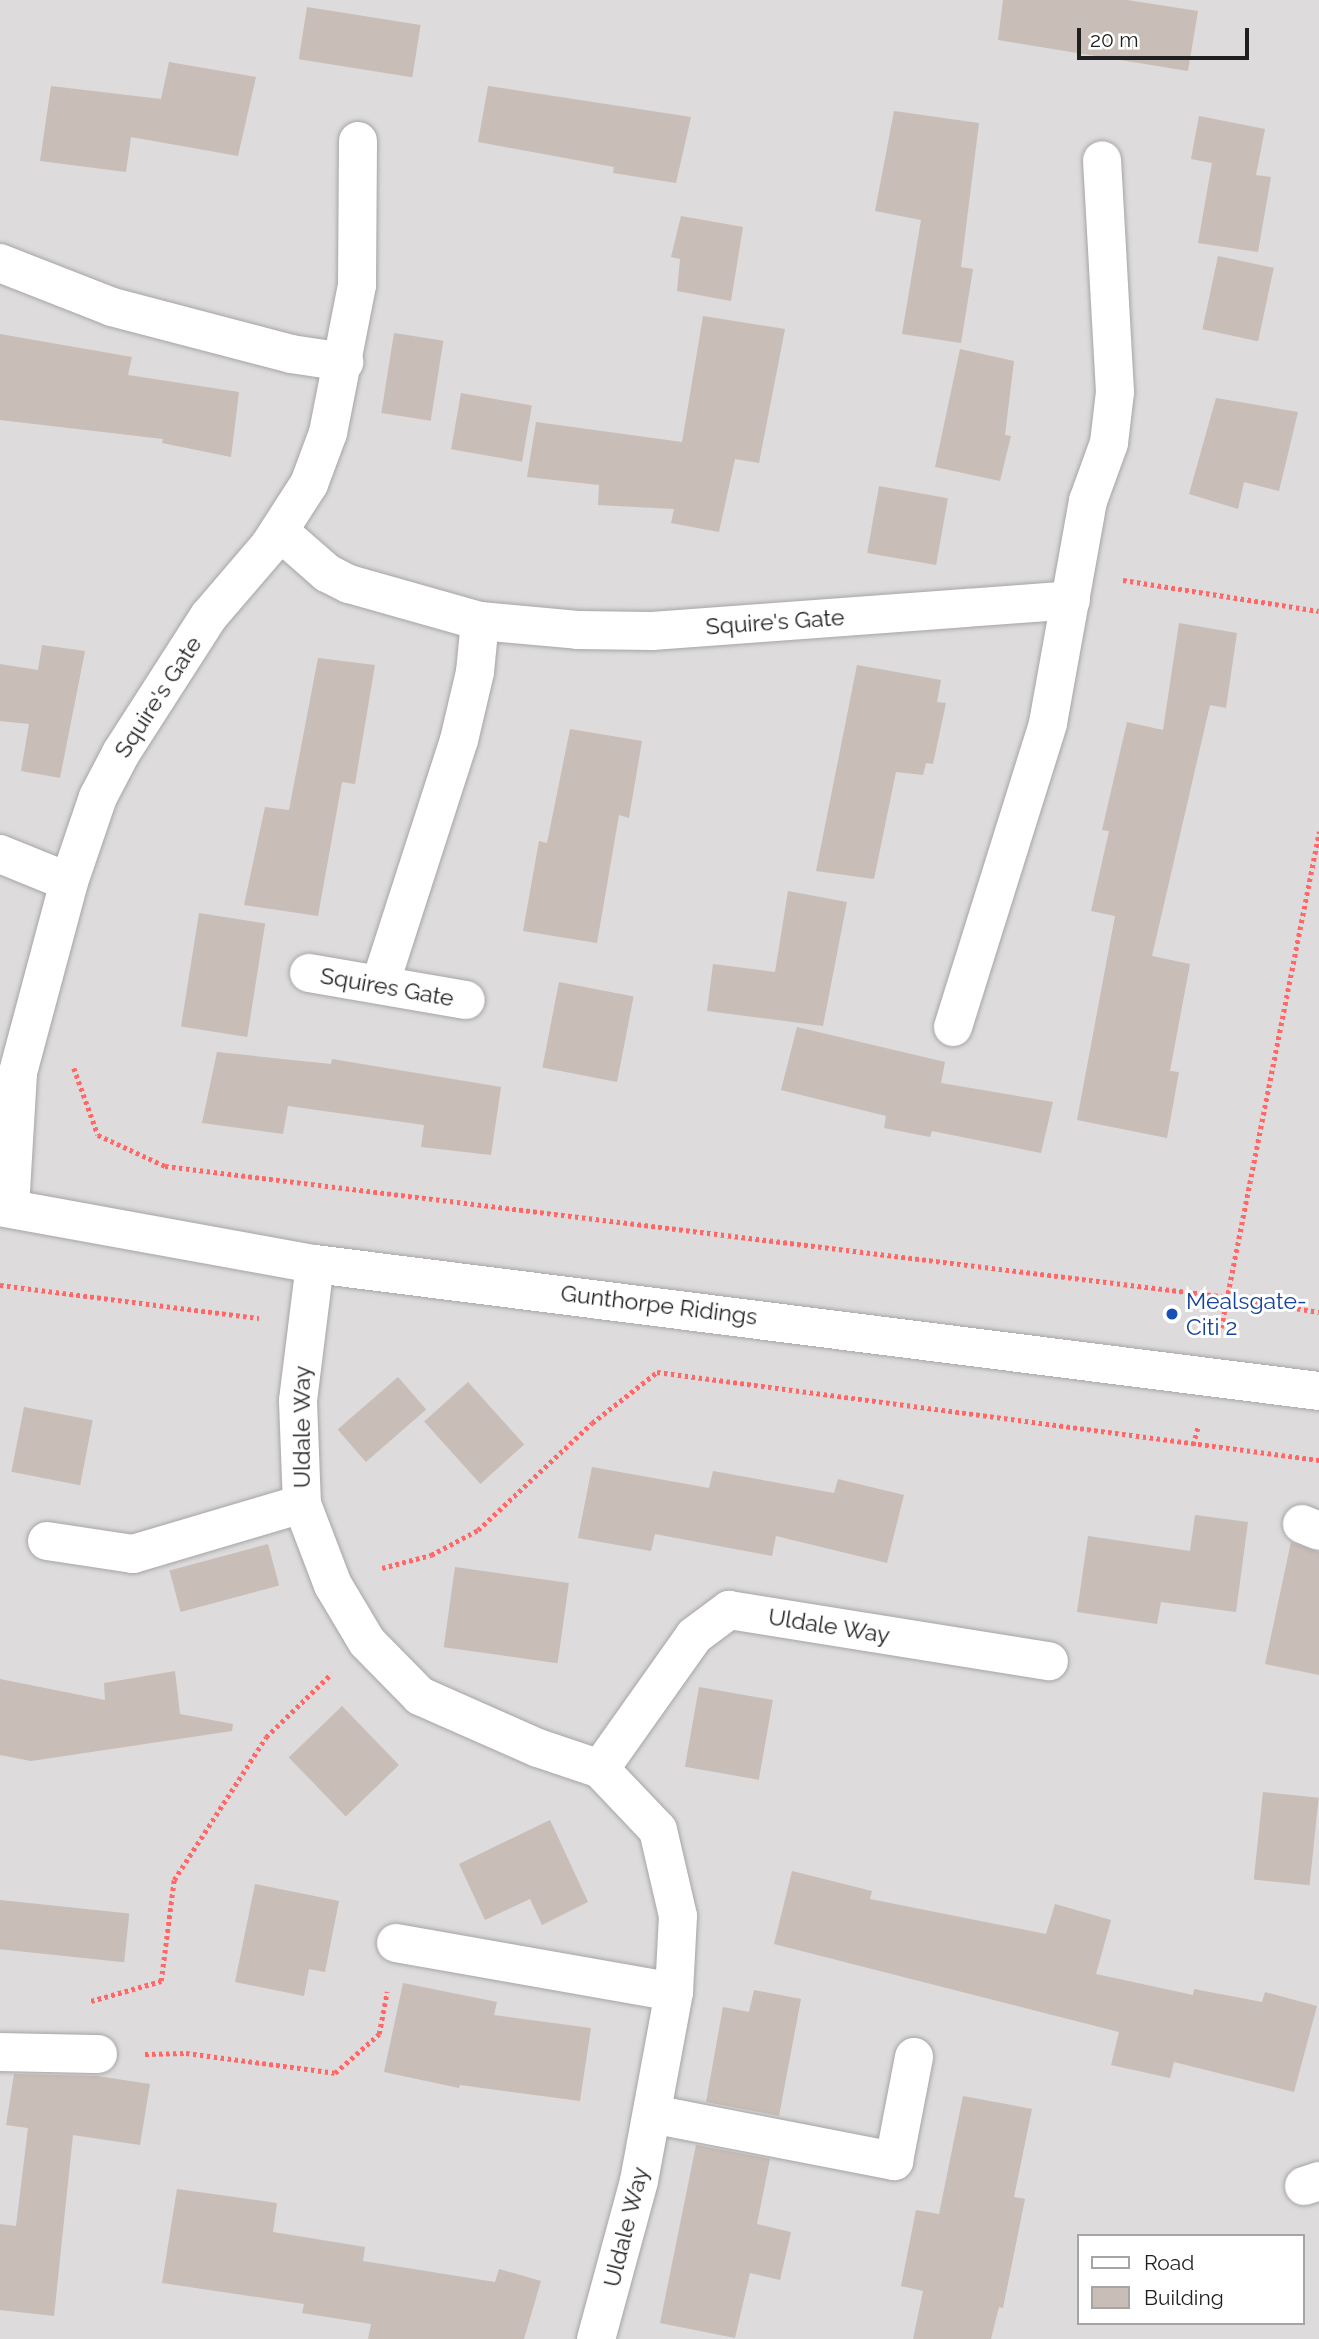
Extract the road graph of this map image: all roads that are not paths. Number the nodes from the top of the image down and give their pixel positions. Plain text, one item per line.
1 (358, 141) dead end
2 (1102, 160) dead end
3 (0, 263) edge
4 (344, 362) junction
5 (279, 531) junction
6 (1074, 586) junction
7 (480, 621) junction
8 (0, 854) edge
9 (69, 882) junction
10 (309, 973) dead end
11 (380, 985) junction
12 (466, 1000) dead end
13 (953, 1027) dead end
14 (5, 1208) edge
15 (315, 1264) junction
16 (1319, 1391) edge
17 (302, 1504) junction
18 (47, 1541) dead end
19 (1049, 1661) dead end
20 (600, 1769) junction
21 (396, 1943) road end
22 (674, 1992) junction
23 (98, 2054) road end
24 (1, 2056) edge
25 (914, 2057) dead end
26 (652, 2113) junction
27 (596, 2339) edge

1 - 4 street, Squire's Gate
2 - 6 street
3 - 4 street
4 - 5 street, Squire's Gate
5 - 7 street, Squire's Gate
5 - 9 street, Squire's Gate
6 - 7 street, Squire's Gate
6 - 13 street
7 - 11 street
8 - 9 street
9 - 14 street, Squire's Gate
10 - 11 street, Squires Gate
11 - 12 street, Squires Gate
14 - 15 street, Gunthorpe Ridings
15 - 16 street, Gunthorpe Ridings
15 - 17 street, Uldale Way
17 - 18 street
17 - 20 street, Uldale Way
19 - 20 street, Uldale Way
20 - 22 street, Uldale Way
21 - 22 street
22 - 26 street, Uldale Way
23 - 24 street
25 - 26 street
26 - 27 street, Uldale Way

